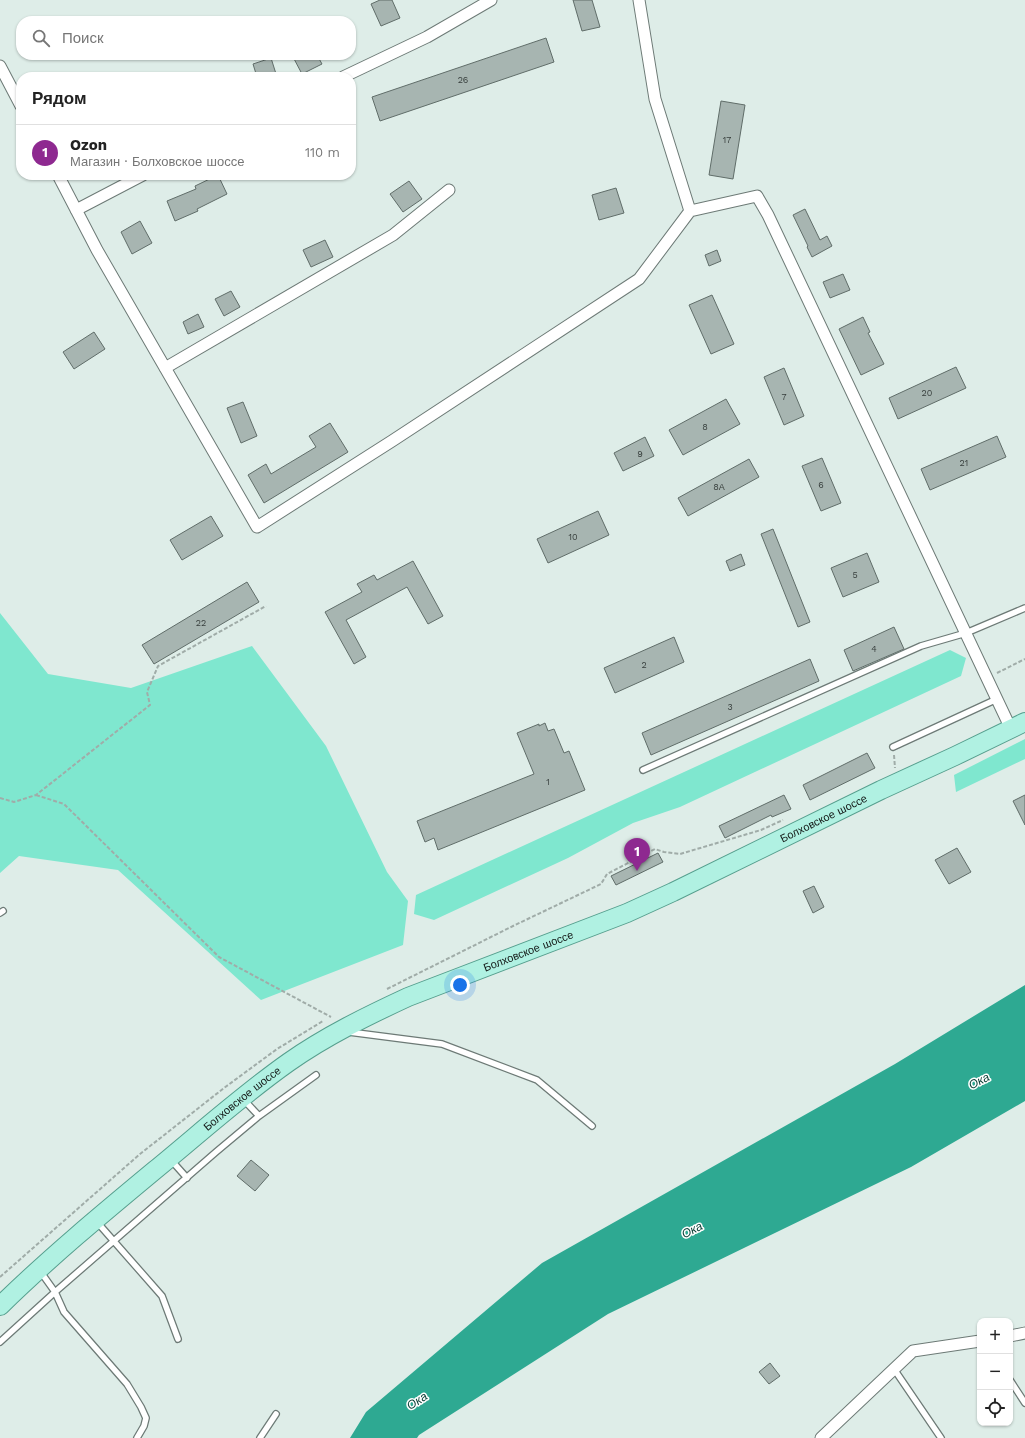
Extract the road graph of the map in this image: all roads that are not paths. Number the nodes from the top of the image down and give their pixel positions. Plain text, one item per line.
1 (491, 0) edge
2 (639, 0) edge
3 (0, 66) edge
4 (354, 72) edge
5 (16, 96) edge
6 (61, 180) edge
7 (133, 180) edge
8 (449, 190) dead end
9 (76, 210) junction
10 (690, 212) junction
11 (165, 368) junction
12 (1025, 608) edge
13 (966, 633) junction
14 (997, 699) junction
15 (1018, 726) edge
16 (893, 747) road end
17 (643, 770) dead end
18 (336, 1024) junction
19 (316, 1075) dead end
20 (243, 1098) junction
21 (259, 1116) junction
22 (592, 1126) dead end
23 (170, 1158) junction
24 (187, 1178) junction
25 (96, 1220) junction
26 (114, 1242) junction
27 (39, 1270) junction
28 (56, 1292) junction
29 (0, 1306) edge
30 (1025, 1334) edge
31 (1013, 1336) edge
32 (178, 1339) dead end
33 (977, 1341) edge
34 (0, 1342) edge
35 (894, 1369) junction
36 (1013, 1385) edge
37 (1025, 1403) edge
38 (276, 1414) dead end
39 (825, 1437) edge
40 (137, 1438) edge
41 (260, 1438) edge
42 (941, 1438) edge

1 - 4 street
2 - 10 street
3 - 5 street
6 - 9 street
7 - 9 street
8 - 11 street
9 - 11 street
10 - 11 street
10 - 13 street
12 - 13 lane
13 - 14 street
13 - 17 lane
14 - 15 street
14 - 16 lane
15 - 18 main road, Болховское шоссе
18 - 20 main road, Болховское шоссе
18 - 22 lane
19 - 21 lane
20 - 21 lane
20 - 23 main road, Болховское шоссе
21 - 24 lane
23 - 24 lane
23 - 25 main road, Болховское шоссе
24 - 26 lane
25 - 26 lane
25 - 27 main road, Болховское шоссе
26 - 28 lane
26 - 32 lane
27 - 28 lane
27 - 29 main road, Болховское шоссе
28 - 34 lane
28 - 40 lane
30 - 31 street
33 - 35 street
35 - 39 street
35 - 42 lane
36 - 37 lane
38 - 41 lane

